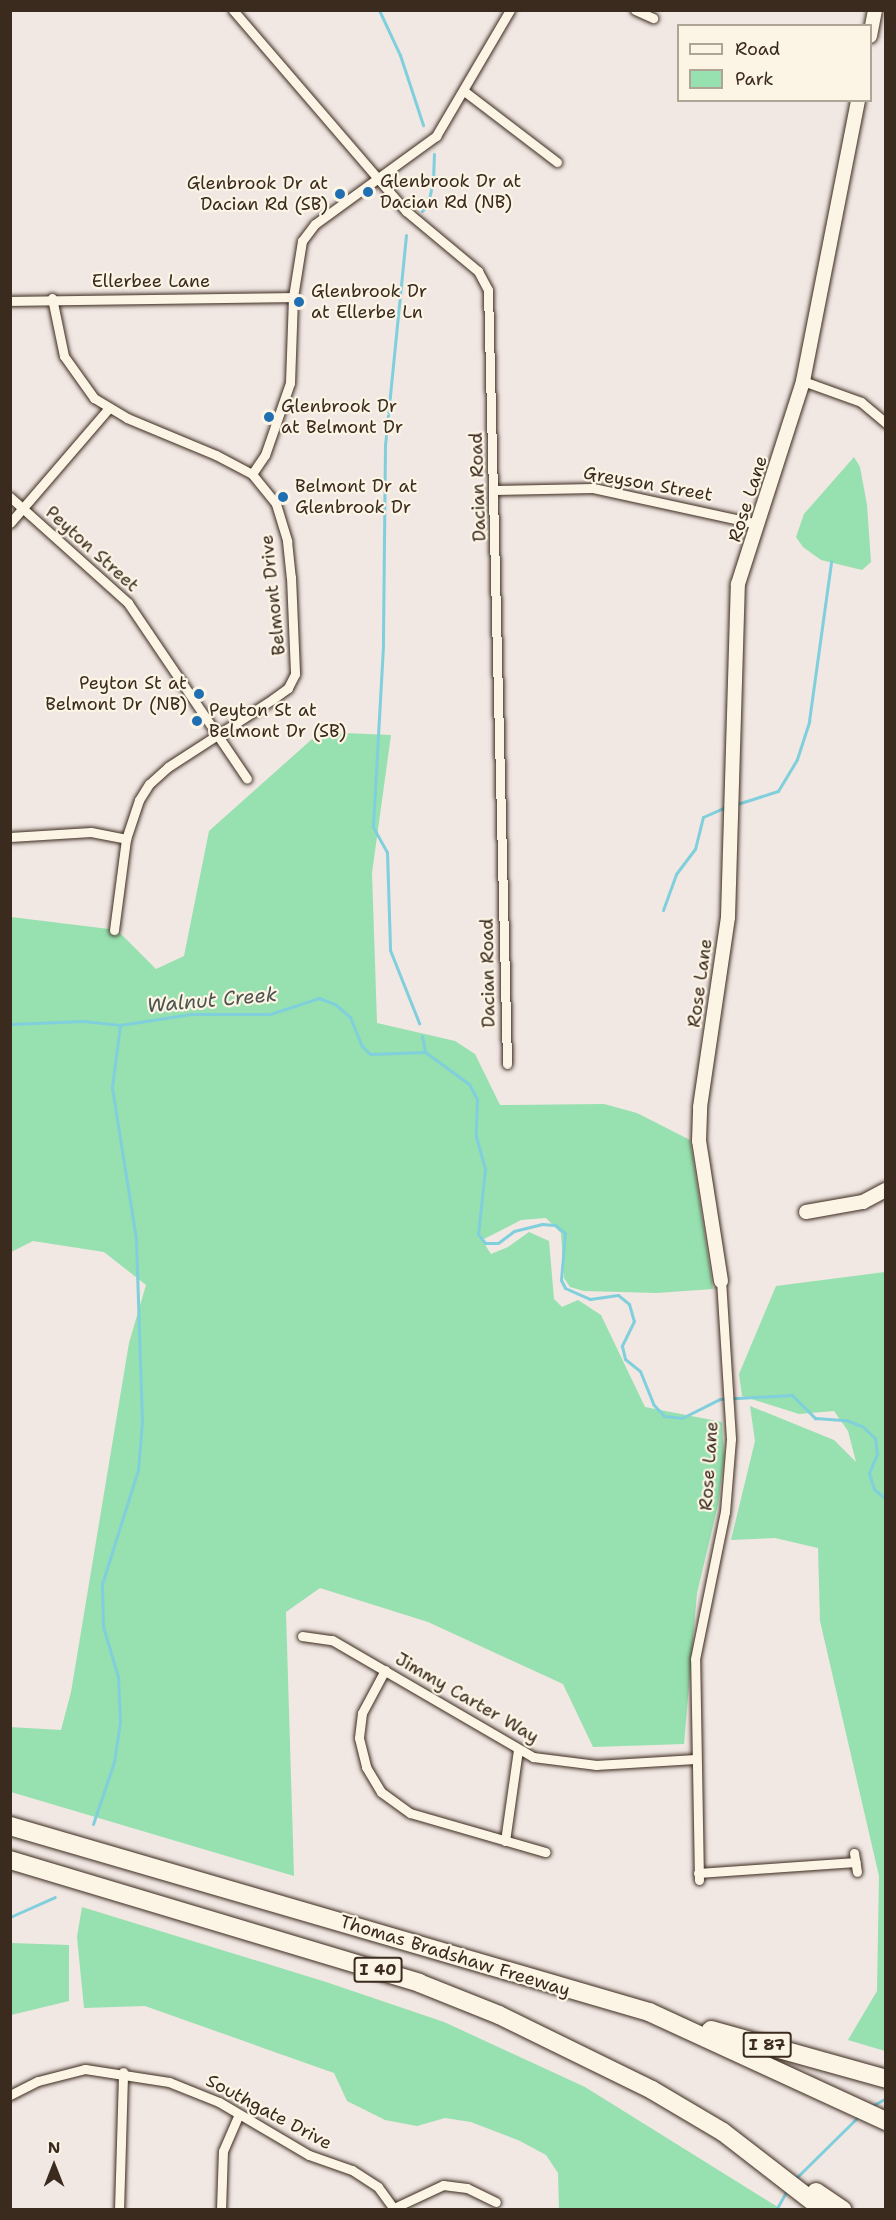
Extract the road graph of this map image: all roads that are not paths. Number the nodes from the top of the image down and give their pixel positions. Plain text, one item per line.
1 (233, 10) edge
2 (510, 10) edge
3 (635, 10) edge
4 (875, 10) edge
5 (653, 18) dead end
6 (872, 26) edge
7 (464, 91) junction
8 (858, 102) edge
9 (557, 162) dead end
10 (376, 178) junction
11 (293, 297) junction
12 (52, 298) junction
13 (10, 301) edge
14 (803, 381) junction
15 (109, 408) junction
16 (885, 423) edge
17 (252, 474) junction
18 (495, 490) junction
19 (10, 497) edge
20 (23, 509) junction
21 (10, 523) edge
22 (758, 524) junction
23 (218, 735) junction
24 (247, 779) dead end
25 (10, 837) edge
26 (126, 839) junction
27 (114, 930) dead end
28 (507, 1064) dead end
29 (885, 1190) edge
30 (806, 1212) dead end
31 (721, 1281) joint
32 (302, 1636) dead end
33 (384, 1670) junction
34 (518, 1750) junction
35 (694, 1759) junction
36 (10, 1826) edge
37 (506, 1841) junction
38 (545, 1852) dead end
39 (10, 1860) edge
40 (856, 1862) dead end
41 (649, 2012) junction
42 (123, 2072) junction
43 (885, 2079) edge
44 (10, 2095) edge
45 (239, 2114) junction
46 (885, 2121) edge
47 (723, 2132) junction
48 (496, 2202) dead end
49 (394, 2209) edge
50 (119, 2210) edge
51 (220, 2210) edge
52 (824, 2210) edge
53 (843, 2210) edge

1 - 10 street, Dacian Road
2 - 7 street
3 - 5 street
4 - 6 street
7 - 9 street
7 - 10 street
8 - 14 street, Rose Lane
10 - 11 street
10 - 18 street, Dacian Road
11 - 12 street, Ellerbee Lane
11 - 17 street
12 - 13 street, Ellerbee Lane
12 - 15 street, Belmont Drive
14 - 16 street
14 - 22 street, Rose Lane
15 - 17 street, Belmont Drive
15 - 20 street
17 - 23 street, Belmont Drive
18 - 22 street, Greyson Street
18 - 28 street, Dacian Road
19 - 20 street, Peyton Street
20 - 21 street
20 - 23 street, Peyton Street
22 - 31 street, Rose Lane
23 - 24 street, Peyton Street
23 - 26 street, Belmont Drive
25 - 26 street
26 - 27 street, Belmont Drive
29 - 30 street
31 - 35 street, Rose Lane
32 - 33 street, Jimmy Carter Way
33 - 34 street, Jimmy Carter Way
33 - 37 street
34 - 35 street, Jimmy Carter Way
34 - 37 street
35 - 40 street, Rose Lane
36 - 41 highway, Thomas Bradshaw Freeway / I 40
37 - 38 street
39 - 47 highway, Thomas Bradshaw Freeway / I 40
41 - 43 highway, I 87
41 - 46 highway, Thomas Bradshaw Freeway / I 40
42 - 44 street, Southgate Drive
42 - 45 street, Southgate Drive
42 - 50 street
45 - 49 street, Southgate Drive
45 - 51 street
47 - 52 highway, Thomas Bradshaw Freeway / I 40
47 - 53 highway
48 - 49 street

